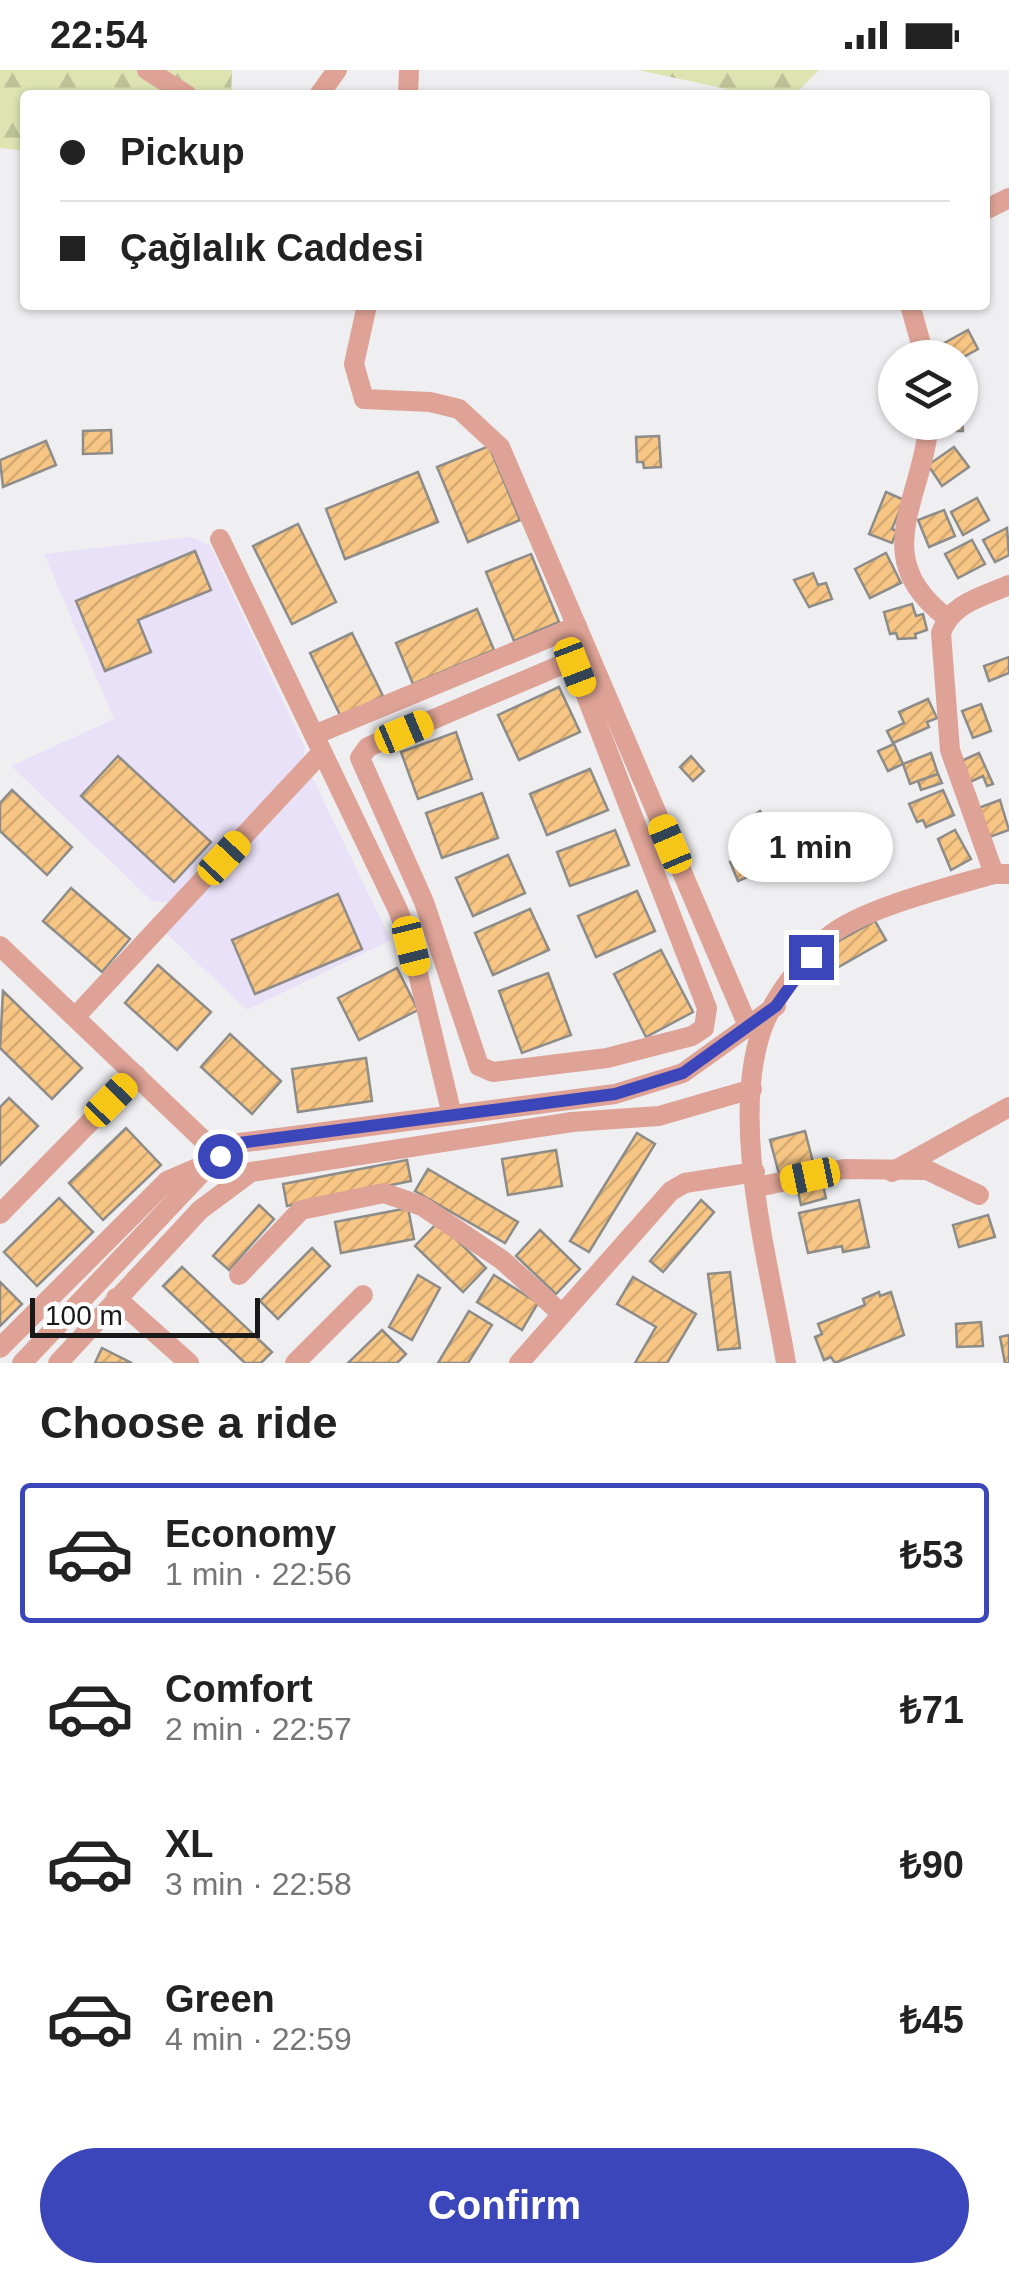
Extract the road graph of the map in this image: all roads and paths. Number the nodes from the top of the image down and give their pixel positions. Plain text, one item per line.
1 (147, 70) edge
2 (338, 70) edge
3 (179, 90) edge
4 (323, 90) edge
5 (366, 310) edge
6 (912, 310) edge
7 (921, 340) edge
8 (925, 440) edge
9 (220, 538) dead end
10 (1009, 585) edge
11 (946, 618) junction
12 (577, 626) junction
13 (318, 744) junction
14 (1001, 874) edge
15 (424, 902) junction
16 (398, 910) junction
17 (0, 946) edge
18 (776, 1006) junction
19 (75, 1018) junction
20 (748, 1026) junction
21 (607, 1058) junction
22 (136, 1076) junction
23 (752, 1089) junction
24 (615, 1094) junction
25 (1009, 1107) edge
26 (452, 1115) junction
27 (217, 1158) junction
28 (890, 1173) junction
29 (756, 1180) junction
30 (979, 1195) dead end
31 (0, 1214) edge
32 (239, 1275) dead end
33 (363, 1295) dead end
34 (116, 1298) junction
35 (562, 1314) junction
36 (0, 1348) edge
37 (22, 1363) edge
38 (58, 1363) edge
39 (188, 1363) edge
40 (295, 1363) edge
41 (519, 1363) edge
42 (786, 1363) edge

1 - 3 street
2 - 4 street
5 - 12 street
6 - 7 street
8 - 11 street
9 - 13 street
10 - 11 street
11 - 14 street
12 - 13 street
12 - 20 street
13 - 16 street
13 - 19 street
14 - 18 street
15 - 16 street
15 - 21 street
15 - 21 street
16 - 26 street
17 - 19 street
18 - 20 street
18 - 23 street
19 - 22 street
20 - 24 street
21 - 24 street
22 - 27 street
22 - 31 street
23 - 29 street
23 - 34 street
24 - 26 street
25 - 28 street
26 - 27 street
27 - 36 street
27 - 37 street
28 - 29 street
28 - 30 street
29 - 35 street
29 - 42 street
32 - 35 street
33 - 40 street
34 - 38 street
34 - 39 street
35 - 41 street

